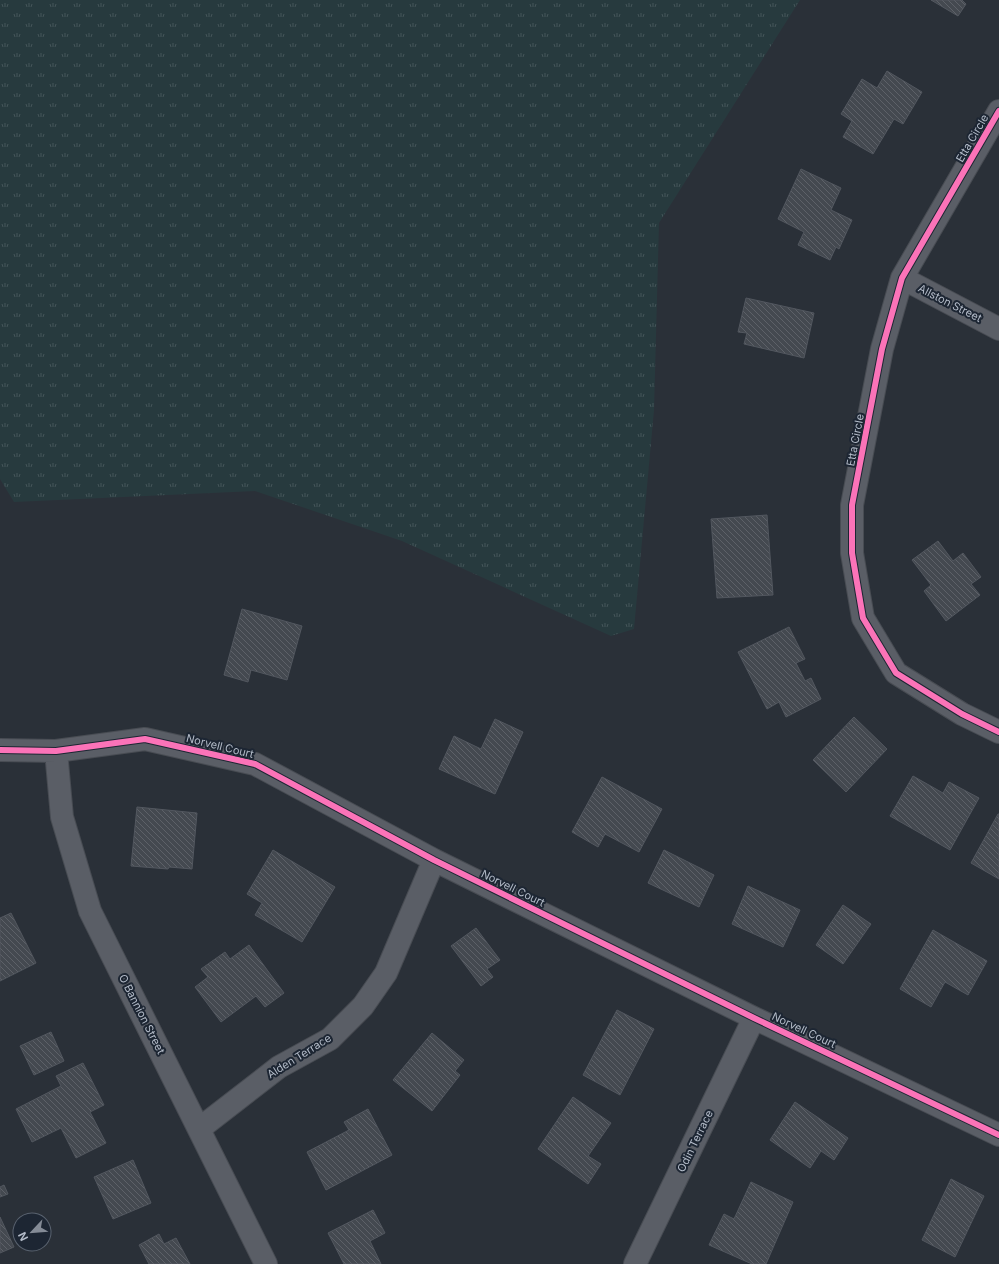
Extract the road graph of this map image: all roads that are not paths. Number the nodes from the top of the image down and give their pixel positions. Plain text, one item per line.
1 (999, 111) edge
2 (902, 278) junction
3 (999, 329) edge
4 (999, 732) edge
5 (0, 750) edge
6 (56, 751) junction
7 (434, 860) junction
8 (754, 1018) junction
9 (199, 1129) junction
10 (999, 1135) edge
11 (266, 1264) edge
12 (635, 1264) edge

1 - 2 street, Etta Circle
2 - 3 street, Allston Street
2 - 4 street, Etta Circle
5 - 6 street, Norvell Court
6 - 7 street, Norvell Court
6 - 9 street, O Bannion Street
7 - 8 street, Norvell Court
7 - 9 street, Alden Terrace
8 - 10 street, Norvell Court
8 - 12 street, Odin Terrace
9 - 11 street, O Bannion Street

